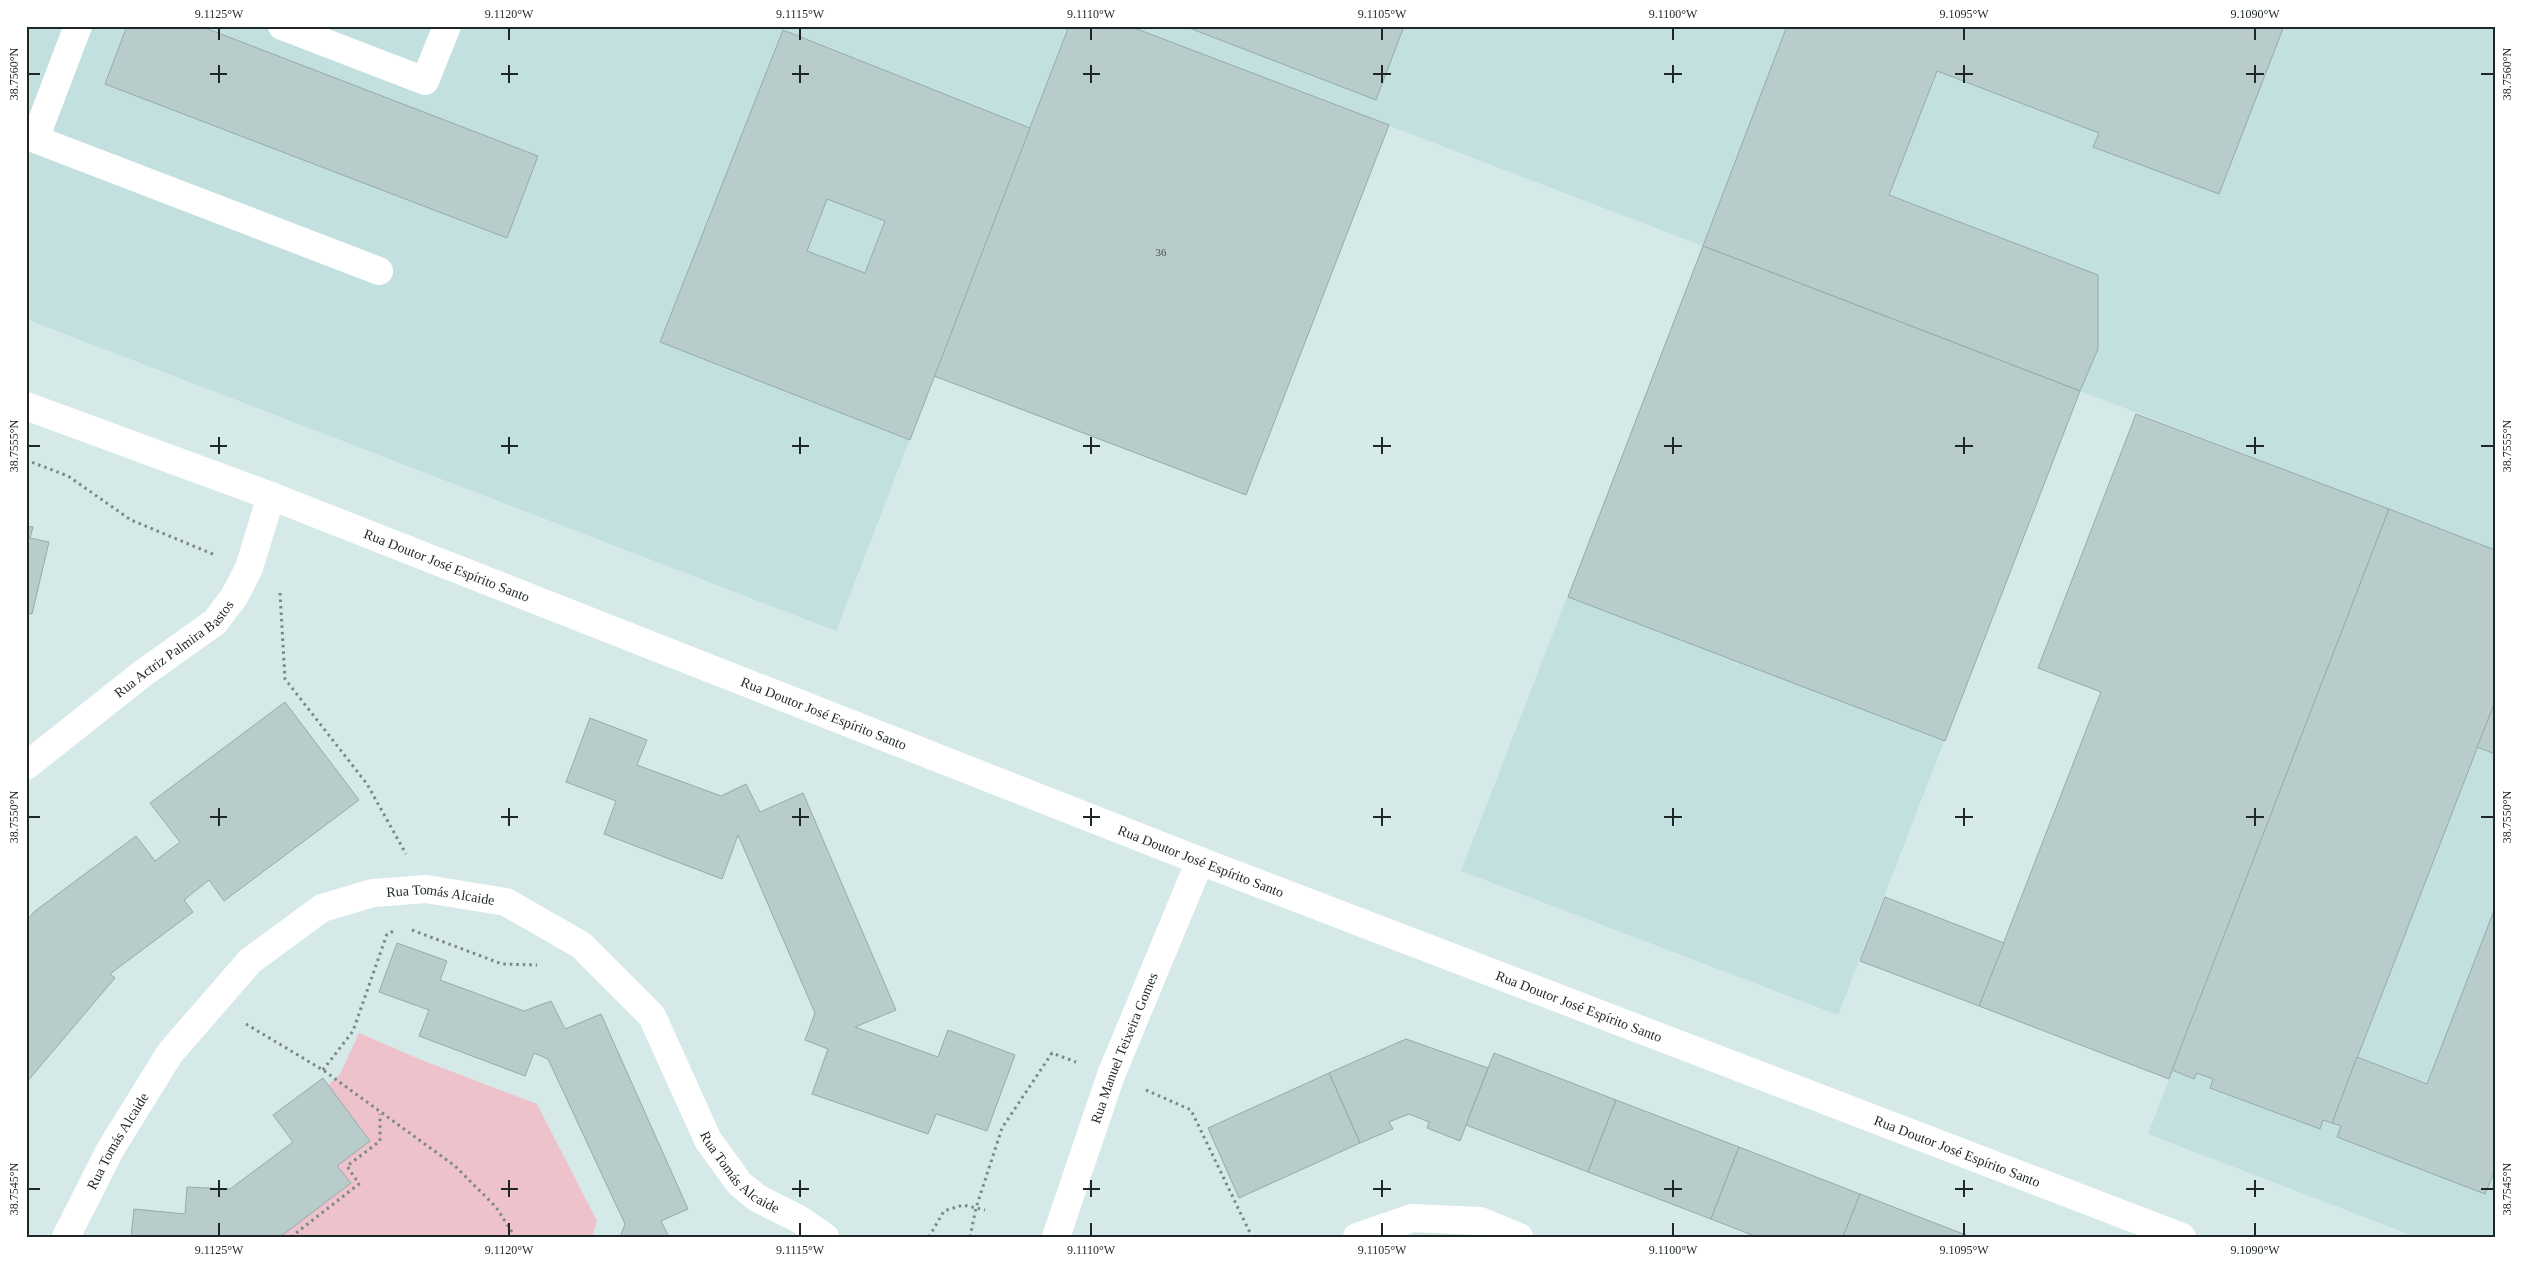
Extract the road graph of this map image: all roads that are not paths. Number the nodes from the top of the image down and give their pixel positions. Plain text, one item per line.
1 (78, 26) edge
2 (282, 26) edge
3 (446, 26) edge
4 (379, 271) dead end
5 (26, 406) edge
6 (271, 496) junction
7 (26, 766) edge
8 (1200, 861) junction
9 (1477, 1229) edge
10 (66, 1237) edge
11 (825, 1237) edge
12 (1056, 1237) edge
13 (1357, 1237) edge
14 (1519, 1237) edge
15 (2182, 1237) edge

1 - 4 street
2 - 3 street
5 - 6 street, Rua Doutor José Espírito Santo
6 - 7 street, Rua Actriz Palmira Bastos
6 - 8 street, Rua Doutor José Espírito Santo
8 - 12 street, Rua Manuel Teixeira Gomes
8 - 15 street, Rua Doutor José Espírito Santo
9 - 13 street
9 - 14 street
10 - 11 street, Rua Tomás Alcaide

